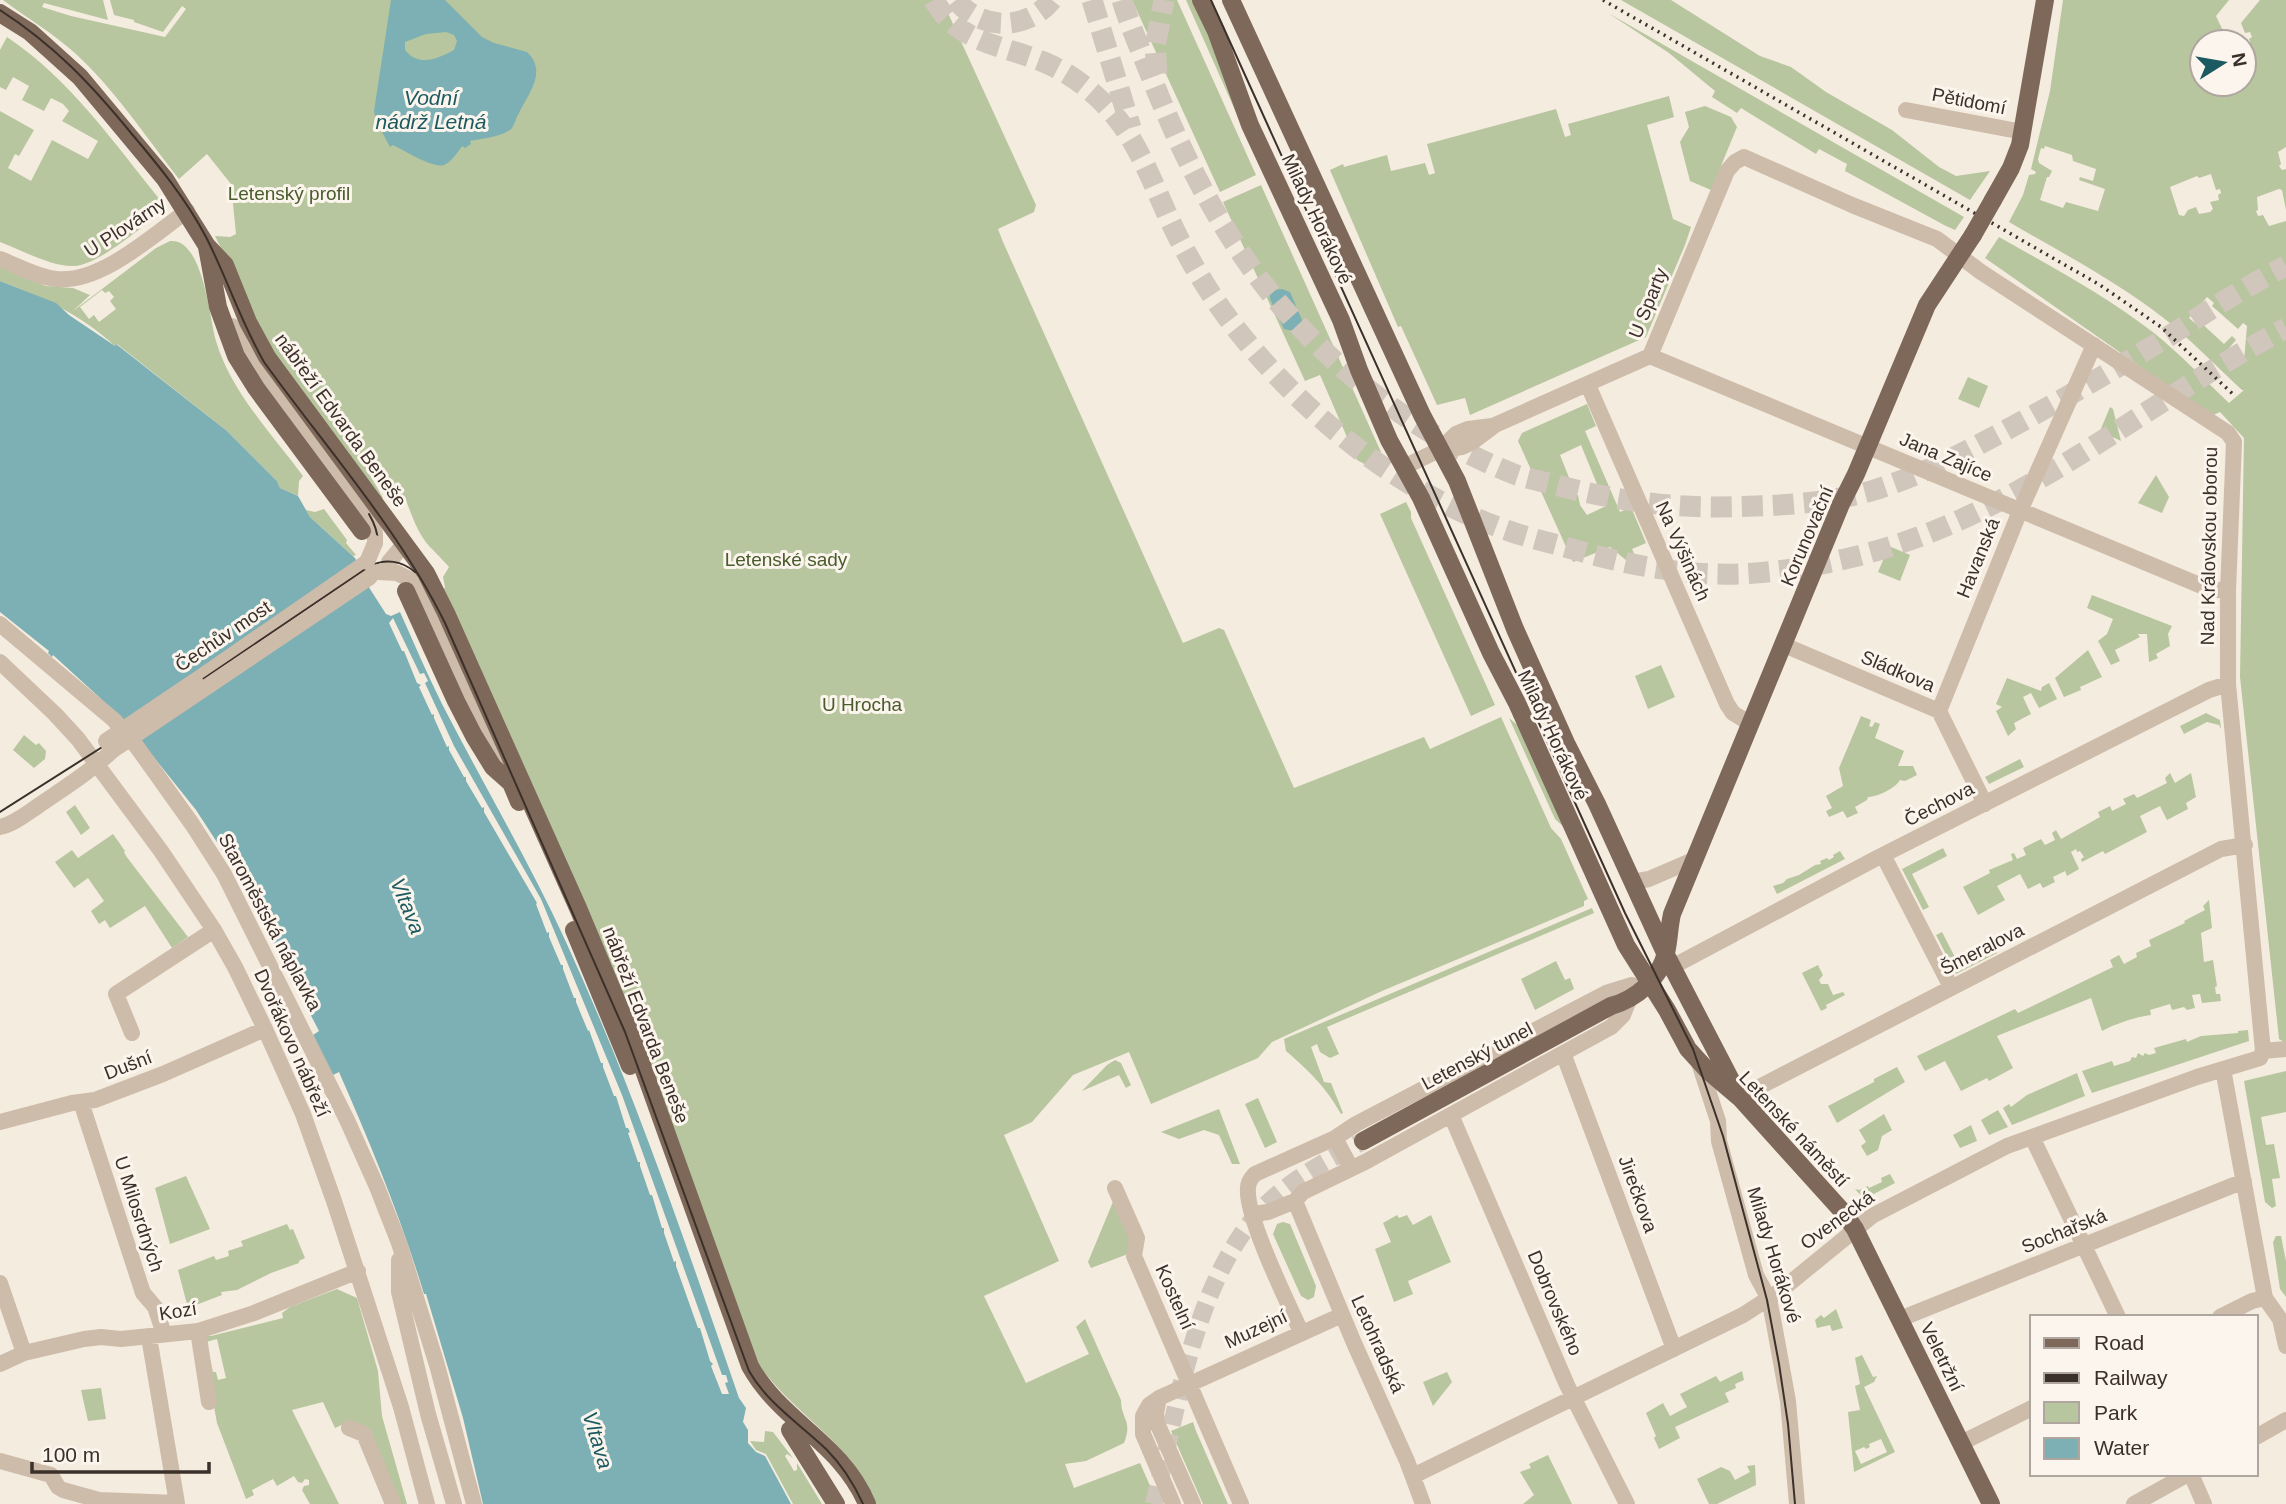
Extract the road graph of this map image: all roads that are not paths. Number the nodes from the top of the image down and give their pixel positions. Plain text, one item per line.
1 (1201, 0) edge
2 (1231, 0) edge
3 (2045, 0) edge
4 (0, 13) edge
5 (1906, 110) dead end
6 (2023, 132) junction
7 (1745, 158) joint
8 (187, 211) junction
9 (207, 246) junction
10 (1959, 256) junction
11 (0, 259) edge
12 (2094, 345) junction
13 (1650, 356) junction
14 (1588, 384) junction
15 (1867, 447) junction
16 (1439, 450) junction
17 (1404, 467) junction
18 (2020, 511) junction
19 (405, 543) junction
20 (379, 557) junction
21 (406, 591) dead end
22 (2228, 591) junction
23 (0, 624) edge
24 (1784, 645) junction
25 (0, 662) edge
26 (2228, 684) junction
27 (1940, 712) junction
28 (1751, 724) junction
29 (92, 759) junction
30 (511, 783) junction
31 (1985, 804) junction
32 (0, 827) edge
33 (2245, 845) junction
34 (1883, 855) junction
35 (1693, 860) junction
36 (1632, 882) junction
37 (214, 930) junction
38 (1669, 961) junction
39 (1951, 987) junction
40 (1637, 989) junction
41 (265, 1029) junction
42 (132, 1033) dead end
43 (2286, 1049) edge
44 (2263, 1051) junction
45 (1563, 1053) junction
46 (1698, 1060) junction
47 (2223, 1069) junction
48 (1741, 1099) junction
49 (81, 1102) junction
50 (1451, 1115) junction
51 (0, 1122) edge
52 (1360, 1133) junction
53 (2032, 1136) junction
54 (1335, 1138) junction
55 (1350, 1168) junction
56 (2244, 1181) junction
57 (1115, 1188) dead end
58 (1295, 1202) junction
59 (1253, 1214) junction
60 (1855, 1229) junction
61 (399, 1243) junction
62 (2084, 1246) junction
63 (358, 1271) junction
64 (0, 1283) edge
65 (2265, 1298) junction
66 (1769, 1299) junction
67 (1342, 1315) junction
68 (2117, 1315) edge
69 (2224, 1315) edge
70 (1900, 1319) junction
71 (198, 1331) junction
72 (1301, 1332) junction
73 (156, 1336) junction
74 (2286, 1346) edge
75 (1674, 1349) junction
76 (24, 1353) junction
77 (0, 1364) edge
78 (1189, 1384) junction
79 (1159, 1398) junction
80 (1574, 1398) junction
81 (209, 1402) dead end
82 (2030, 1409) edge
83 (2286, 1420) edge
84 (349, 1428) dead end
85 (432, 1429) junction
86 (790, 1430) junction
87 (409, 1435) junction
88 (2258, 1436) edge
89 (1961, 1443) junction
90 (0, 1461) edge
91 (1413, 1476) junction
92 (2186, 1476) edge
93 (2191, 1476) edge
94 (178, 1503) edge
95 (393, 1504) edge
96 (427, 1504) edge
97 (454, 1504) edge
98 (474, 1504) edge
99 (836, 1504) edge
100 (854, 1504) edge
101 (867, 1504) edge
102 (1173, 1504) edge
103 (1192, 1504) edge
104 (1241, 1504) edge
105 (1423, 1504) edge
106 (1627, 1504) edge
107 (1797, 1504) edge
108 (1991, 1504) edge
109 (2134, 1504) edge
110 (2204, 1504) edge

1 - 17 main road, Milady Horákové
2 - 16 main road, Milady Horákové
3 - 6 main road, Korunovační
4 - 8 main road, nábřeží Edvarda Beneše
5 - 6 street, Pětidomí
6 - 10 main road, Korunovační, bridge
7 - 10 street, Nad Královskou oborou
7 - 13 street, U Sparty
8 - 9 main road, nábřeží Edvarda Beneše
8 - 11 street, U Plovárny
9 - 19 main road, nábřeží Edvarda Beneše
9 - 20 main road, nábřeží Edvarda Beneše
10 - 12 street, Nad Královskou oborou
10 - 15 main road, Korunovační
12 - 18 street, Havanská
12 - 22 street, Nad Královskou oborou
13 - 14 street, U Sparty
13 - 15 street, Jana Zajíce
14 - 16 street, U Sparty
14 - 28 street, Na Výšinách
15 - 18 street, Jana Zajíce
15 - 24 main road, Korunovační
16 - 17 street, U Sparty
16 - 36 main road, Milady Horákové
17 - 40 main road, Milady Horákové
18 - 22 street, Jana Zajíce
18 - 27 street, Havanská
19 - 20 street
19 - 101 main road, nábřeží Edvarda Beneše
20 - 29 street, Čechův most, bridge
20 - 30 street, nábřeží Edvarda Beneše
21 - 30 main road, nábřeží Edvarda Beneše
22 - 26 street, Nad Královskou oborou
23 - 61 street, Staroměstská náplavka
24 - 27 street, Sládkova
24 - 28 main road, Korunovační
25 - 29 street, Dvořákovo nábřeží
26 - 31 street, Čechova
26 - 33 street, Nad Královskou oborou
27 - 31 street, Sládkova
28 - 35 main road, Korunovační
29 - 32 street, Čechův most
29 - 37 street, Dvořákovo nábřeží
30 - 86 main road, nábřeží Edvarda Beneše
31 - 34 street, Čechova
33 - 39 street, Šmeralova
33 - 44 street, Nad Královskou oborou
34 - 38 street, Čechova
34 - 39 street
35 - 36 street
35 - 38 main road, Korunovační
36 - 38 main road, Milady Horákové
37 - 41 street, Dvořákovo nábřeží
37 - 42 street
38 - 40 main road, Korunovační
38 - 48 main road, Milady Horákové
39 - 48 street, Šmeralova
40 - 45 street
40 - 46 main road, Milady Horákové
40 - 52 main road, Letenský tunel
40 - 52 street
41 - 49 street, Dušní
41 - 63 street, Dvořákovo nábřeží
43 - 44 street
44 - 47 street, Ovenecká
45 - 50 street
45 - 75 street, Jirečkova
46 - 48 main road, Letenské náměstí
46 - 66 street, Milady Horákové
47 - 53 street, Ovenecká
47 - 56 street
48 - 60 main road, Letenské náměstí
49 - 51 street, Dušní
49 - 73 street, U Milosrdných
50 - 55 street
50 - 80 street, Dobrovského
52 - 54 street
53 - 60 street, Ovenecká
53 - 62 street
54 - 55 street
54 - 59 street
55 - 58 street
56 - 62 street, Sochařská
56 - 65 street
57 - 78 street, Kostelní
58 - 59 street
58 - 67 street, Letohradská
59 - 72 street
60 - 66 street, Ovenecká
60 - 70 main road, Veletržní
61 - 85 street, Staroměstská náplavka
61 - 98 street, Staroměstská náplavka
62 - 68 street
62 - 70 street, Sochařská
63 - 71 street, Kozí
63 - 87 street, Dvořákovo nábřeží
64 - 76 street
65 - 69 street
65 - 74 street
66 - 75 street, Ovenecká
66 - 107 street, Milady Horákové
67 - 72 street, Muzejní
67 - 91 street, Letohradská
70 - 89 main road, Veletržní
71 - 73 street, Kozí
71 - 81 street
72 - 78 street, Muzejní
73 - 76 street, Kozí
73 - 94 street, U Milosrdných
75 - 80 street, Ovenecká
76 - 77 street, Kozí
78 - 79 street
78 - 104 street, Kostelní
79 - 102 street
79 - 103 street
80 - 91 street, Ovenecká
80 - 106 street, Dobrovského
82 - 89 street
83 - 88 street
84 - 95 street
85 - 87 street
85 - 97 street, Staroměstská náplavka
86 - 99 main road
86 - 100 main road, nábřeží Edvarda Beneše
87 - 96 street, Dvořákovo nábřeží
89 - 108 main road, Veletržní
90 - 94 street
91 - 105 street, Letohradská
92 - 109 street
93 - 110 street

